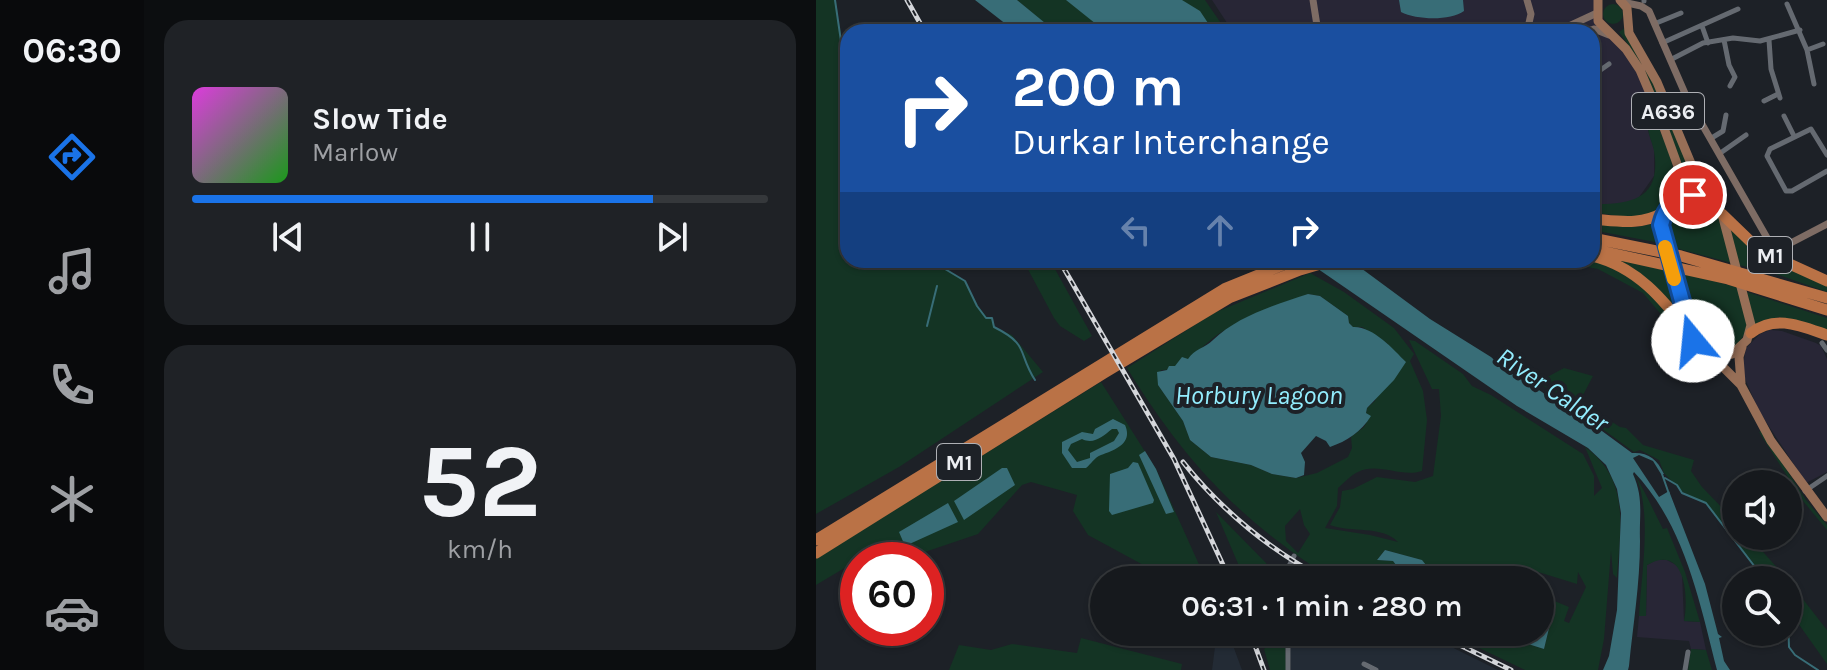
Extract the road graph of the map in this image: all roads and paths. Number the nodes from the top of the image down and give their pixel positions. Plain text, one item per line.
1 (1313, 0) edge
2 (1527, 0) edge
3 (1643, 3) edge
4 (1600, 5) edge
5 (1791, 7) dead end
6 (1624, 8) edge
7 (1738, 9) dead end
8 (1681, 13) dead end
9 (1531, 22) edge
10 (1317, 24) edge
11 (1569, 24) edge
12 (1654, 24) junction
13 (1600, 25) edge
14 (1702, 26) junction
15 (1602, 29) junction
16 (1800, 30) junction
17 (1724, 40) junction
18 (1769, 40) junction
19 (1708, 43) junction
20 (1662, 44) junction
21 (1823, 44) dead end
22 (1626, 49) junction
23 (1807, 50) junction
24 (1669, 61) junction
25 (1609, 64) dead end
26 (1600, 70) edge
27 (1735, 77) junction
28 (1742, 77) dead end
29 (1811, 82) dead end
30 (1730, 86) dead end
31 (1764, 101) dead end
32 (1726, 115) dead end
33 (1784, 116) dead end
34 (1746, 135) dead end
35 (1794, 136) junction
36 (1710, 139) junction
37 (1719, 154) junction
38 (1827, 155) edge
39 (1827, 171) edge
40 (1713, 202) junction
41 (1667, 209) junction
42 (1722, 214) junction
43 (1600, 220) edge
44 (1827, 224) edge
45 (1600, 240) edge
46 (1600, 250) edge
47 (1655, 256) junction
48 (1600, 259) edge
49 (1282, 268) edge
50 (1827, 281) edge
51 (1756, 282) junction
52 (1827, 298) edge
53 (1827, 310) edge
54 (1751, 333) junction
55 (1690, 334) junction
56 (1824, 339) edge
57 (1742, 347) junction
58 (1827, 350) edge
59 (1709, 354) junction
60 (1101, 369) junction
61 (1741, 385) junction
62 (1827, 476) edge
63 (1805, 491) junction
64 (1827, 517) edge
65 (816, 540) edge
66 (816, 553) edge
67 (1294, 556) dead end
68 (1289, 566) edge
69 (1288, 646) edge
70 (1688, 652) dead end
71 (1364, 664) dead end
72 (1288, 670) edge
73 (1376, 670) edge
74 (1685, 670) edge

1 - 10 street
2 - 9 street
3 - 6 street
3 - 12 street
4 - 11 street
5 - 16 street
6 - 15 main road
6 - 40 main road, A636
7 - 14 street
8 - 12 street
12 - 20 street
13 - 15 main road
14 - 19 street
14 - 20 street
15 - 22 main road, A636
15 - 22 street
16 - 18 street
16 - 23 street
17 - 18 street
17 - 19 street
17 - 27 street
18 - 31 street
19 - 24 street
20 - 24 street
21 - 23 street
22 - 41 main road, A636
23 - 29 street
24 - 36 street
25 - 26 street
27 - 28 street
27 - 30 street
32 - 36 street
33 - 35 street
34 - 37 street
35 - 38 street
35 - 39 street
36 - 37 street
37 - 44 street
40 - 41 main road
40 - 42 main road
41 - 43 highway
41 - 55 main road
42 - 50 highway, M1
42 - 54 main road
45 - 47 highway, M1
46 - 47 highway, M1
47 - 51 highway, M1
48 - 55 highway
49 - 60 highway, M1
51 - 52 highway, M1
51 - 53 highway, M1
54 - 56 highway
54 - 57 main road
55 - 59 main road
56 - 58 street
57 - 59 main road
57 - 61 main road
59 - 61 main road
60 - 65 highway, M1
60 - 66 highway, M1
61 - 63 main road
62 - 63 street
63 - 64 main road
67 - 68 street
69 - 72 street
70 - 74 street
71 - 73 street

